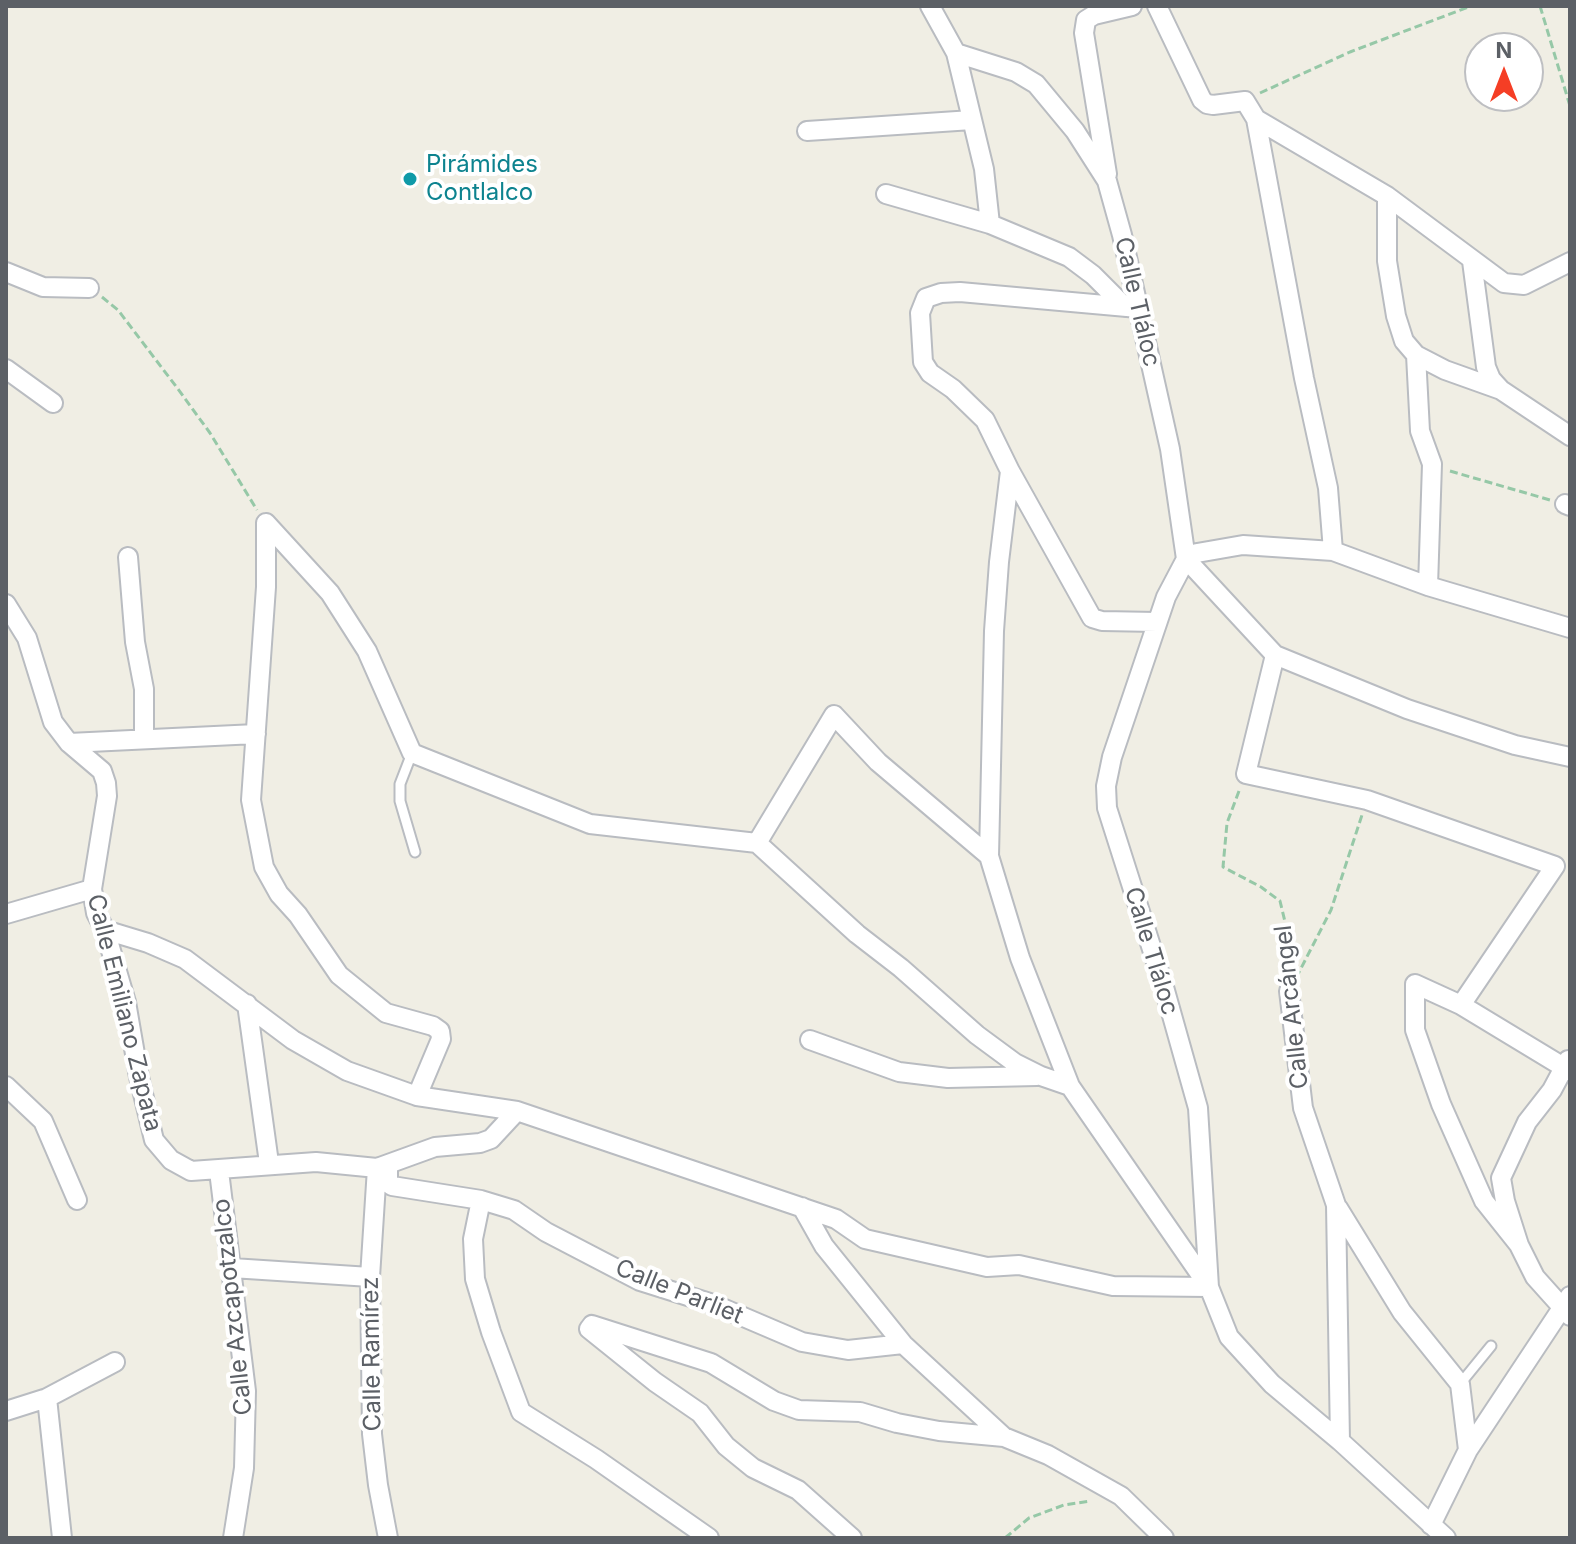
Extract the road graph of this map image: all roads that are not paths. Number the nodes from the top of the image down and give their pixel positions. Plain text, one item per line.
1 (930, 6) edge
2 (1132, 6) edge
3 (1157, 6) edge
4 (956, 53) junction
5 (1256, 119) junction
6 (972, 120) junction
7 (807, 131) dead end
8 (1107, 181) junction
9 (886, 194) dead end
10 (1387, 196) junction
11 (990, 224) junction
12 (1472, 261) junction
13 (1569, 266) edge
14 (6, 272) edge
15 (89, 288) road end
16 (1132, 307) junction
17 (1416, 355) junction
18 (6, 369) edge
19 (1501, 390) junction
20 (53, 403) dead end
21 (1570, 436) edge
22 (1010, 471) junction
23 (1333, 551) junction
24 (128, 557) dead end
25 (1186, 559) junction
26 (1428, 586) junction
27 (6, 604) edge
28 (1157, 622) junction
29 (1570, 628) edge
30 (1275, 655) junction
31 (256, 734) junction
32 (144, 738) junction
33 (69, 743) junction
34 (412, 753) junction
35 (1570, 757) edge
36 (757, 843) junction
37 (415, 852) dead end
38 (989, 856) junction
39 (92, 889) junction
40 (6, 914) edge
41 (105, 930) junction
42 (1289, 991) road end
43 (247, 1004) junction
44 (1461, 1005) junction
45 (810, 1040) dead end
46 (1568, 1065) edge
47 (1041, 1076) junction
48 (6, 1086) edge
49 (1070, 1086) junction
50 (417, 1096) junction
51 (517, 1111) junction
52 (269, 1163) junction
53 (382, 1167) junction
54 (219, 1171) junction
55 (77, 1200) dead end
56 (481, 1200) junction
57 (1336, 1205) junction
58 (802, 1207) junction
59 (1519, 1245) junction
60 (232, 1268) junction
61 (370, 1277) junction
62 (1209, 1287) junction
63 (1568, 1307) edge
64 (903, 1344) junction
65 (1491, 1346) dead end
66 (115, 1362) dead end
67 (1460, 1384) junction
68 (47, 1398) junction
69 (6, 1411) edge
70 (1004, 1437) junction
71 (1340, 1441) junction
72 (1468, 1450) junction
73 (1431, 1525) junction
74 (62, 1538) edge
75 (233, 1538) edge
76 (388, 1538) edge
77 (709, 1538) edge
78 (852, 1538) edge
79 (1164, 1538) edge
80 (1446, 1538) edge

1 - 4 street
2 - 8 street
3 - 5 street
4 - 6 street
4 - 8 street, Calle Tláloc
5 - 10 street
5 - 23 street
6 - 7 street
6 - 11 street
8 - 16 street, Calle Tláloc
9 - 11 street
10 - 12 street
10 - 17 street
11 - 16 street
12 - 13 street
12 - 19 street
14 - 15 street
16 - 22 street
16 - 25 street, Calle Tláloc
17 - 19 street
17 - 26 street
18 - 20 street
19 - 21 street
22 - 28 street
22 - 38 street
23 - 25 street
23 - 26 street
24 - 32 street
25 - 28 street, Calle Tláloc
25 - 30 street
26 - 29 street
27 - 33 street
28 - 62 street, Calle Tláloc
30 - 35 street
30 - 44 street
31 - 32 street
31 - 34 street
31 - 50 street
32 - 33 street
33 - 39 street, Calle Emiliano Zapata
34 - 36 street
34 - 37 lane
36 - 38 street
36 - 47 street
38 - 49 street
39 - 40 street
39 - 41 street, Calle Emiliano Zapata
41 - 43 street
41 - 54 street, Calle Emiliano Zapata
42 - 57 street, Calle Arcángel
43 - 50 street
43 - 52 street
44 - 46 street
44 - 59 street
45 - 47 street
46 - 59 street
47 - 49 street
48 - 55 street
49 - 62 street
50 - 51 street
51 - 53 street
51 - 58 street
52 - 53 street
52 - 54 street
53 - 56 street, Calle Parliet
53 - 61 street, Calle Ramírez
54 - 60 street, Calle Azcapotzalco
56 - 64 street, Calle Parliet
56 - 77 street
57 - 67 street
57 - 71 street, Calle Arcángel
58 - 62 street
58 - 64 street
59 - 63 street
60 - 61 street
60 - 75 street, Calle Azcapotzalco
61 - 76 street, Calle Ramírez
62 - 71 street
63 - 72 street
64 - 70 street
65 - 67 lane
66 - 68 street
67 - 72 street
68 - 69 street
68 - 74 street
70 - 78 street
70 - 79 street
71 - 73 street
72 - 73 street
73 - 80 street

